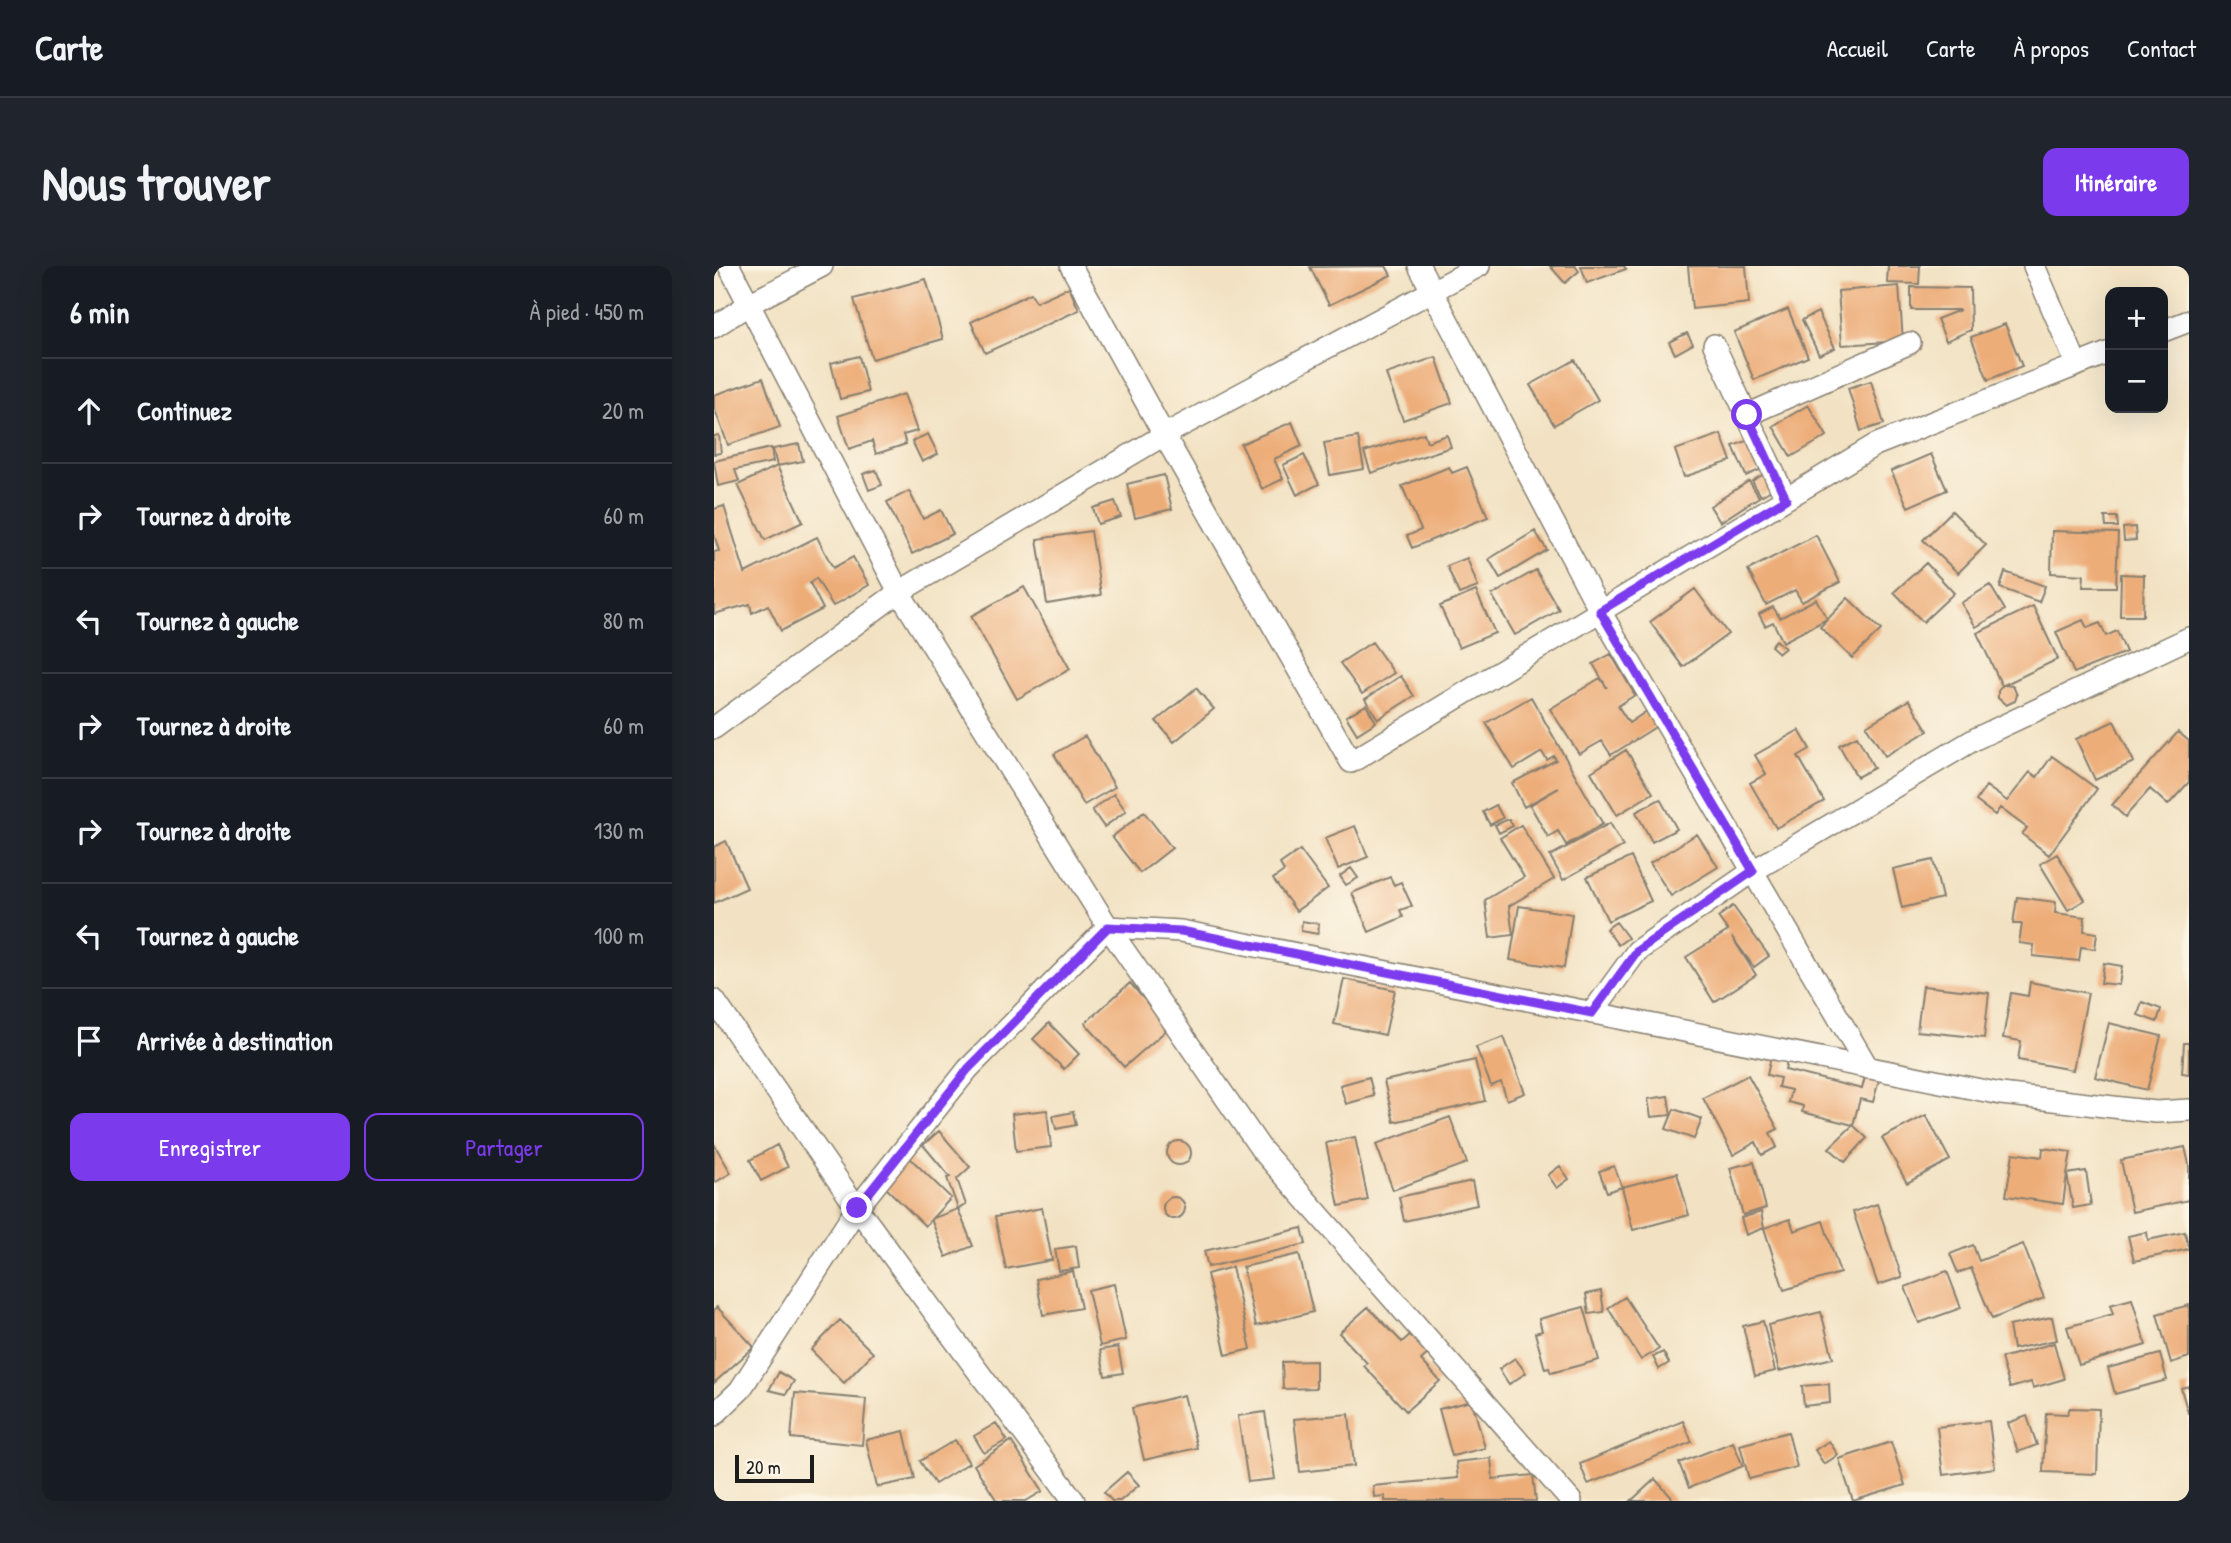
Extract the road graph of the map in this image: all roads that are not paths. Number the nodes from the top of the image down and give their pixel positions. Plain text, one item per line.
1 (729, 266) edge
2 (822, 266) edge
3 (1071, 266) edge
4 (1419, 266) edge
5 (1479, 266) edge
6 (2034, 266) edge
7 (1431, 292) junction
8 (751, 303) junction
9 (2189, 321) edge
10 (714, 327) edge
11 (2168, 329) edge
12 (1910, 343) dead end
13 (1714, 345) dead end
14 (2105, 354) edge
15 (2077, 365) junction
16 (1747, 415) junction
17 (1164, 435) junction
18 (1786, 499) junction
19 (899, 592) junction
20 (1600, 611) junction
21 (2189, 638) edge
22 (714, 728) edge
23 (1753, 871) junction
24 (1108, 927) junction
25 (714, 1000) edge
26 (1592, 1013) junction
27 (1868, 1068) junction
28 (2189, 1110) edge
29 (857, 1208) junction
30 (714, 1415) edge
31 (1074, 1501) edge
32 (1571, 1501) edge

1 - 8 street
2 - 8 street
3 - 17 street
4 - 7 street
5 - 7 street
6 - 15 street
7 - 17 street
7 - 20 street
8 - 10 street
8 - 19 street
9 - 11 street
12 - 16 street
13 - 16 street
14 - 15 street
15 - 18 street
16 - 18 street
17 - 19 street
17 - 20 street
18 - 20 street
19 - 22 street
19 - 24 street
20 - 23 street
21 - 23 street
23 - 26 street
23 - 27 street
24 - 26 street
24 - 29 street
24 - 32 street
25 - 29 street
26 - 27 street
27 - 28 street
29 - 30 street
29 - 31 street

